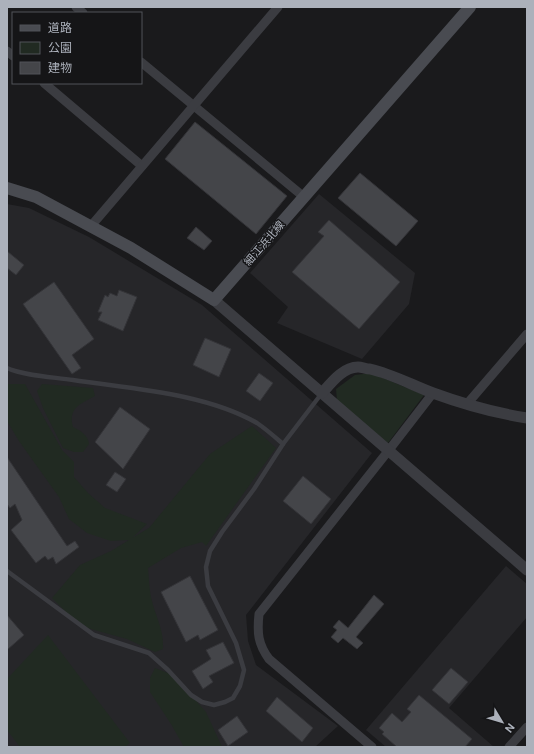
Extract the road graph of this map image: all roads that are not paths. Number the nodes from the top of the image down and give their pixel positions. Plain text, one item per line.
1 (278, 7) edge
2 (470, 7) edge
3 (142, 63) edge
4 (45, 84) edge
5 (193, 106) junction
6 (142, 166) junction
7 (7, 188) edge
8 (304, 197) junction
9 (91, 226) junction
10 (214, 300) junction
11 (527, 334) edge
12 (7, 368) edge
13 (322, 393) junction
14 (433, 393) junction
15 (467, 404) junction
16 (527, 418) edge
17 (283, 444) junction
18 (389, 450) junction
19 (527, 570) edge
20 (7, 571) edge
21 (527, 726) edge
22 (372, 747) edge
23 (509, 747) edge

1 - 5 street
2 - 8 main road, 細江浜北線
3 - 5 street
4 - 6 street
5 - 6 street
5 - 8 street
6 - 9 street
7 - 9 main road
8 - 10 main road, 細江浜北線
9 - 10 main road
10 - 13 street
11 - 15 street
12 - 17 lane
13 - 14 street
13 - 17 lane
13 - 18 street
14 - 15 street
14 - 18 street
15 - 16 street
17 - 20 lane
18 - 19 street
18 - 22 street
21 - 23 street

